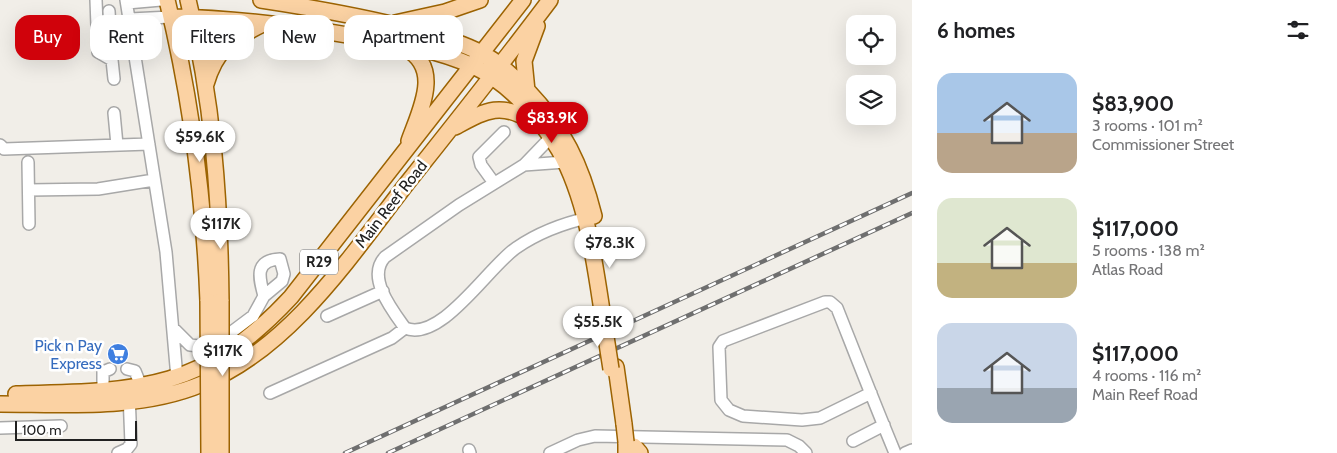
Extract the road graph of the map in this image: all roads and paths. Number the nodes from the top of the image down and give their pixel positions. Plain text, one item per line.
1 (96, 0) edge
2 (161, 0) edge
3 (167, 0) edge
4 (188, 0) edge
5 (261, 0) edge
6 (480, 0) edge
7 (523, 0) edge
8 (127, 2) edge
9 (549, 2) edge
10 (110, 12) dead end
11 (96, 15) edge
12 (110, 15) edge
13 (129, 15) edge
14 (191, 15) edge
15 (344, 15) edge
16 (432, 15) edge
17 (162, 17) edge
18 (172, 17) joint
19 (254, 22) edge
20 (264, 23) joint
21 (463, 46) edge
22 (482, 54) junction
23 (112, 60) edge
24 (136, 60) edge
25 (180, 60) edge
26 (201, 60) edge
27 (421, 60) edge
28 (457, 60) edge
29 (473, 66) junction
30 (496, 72) junction
31 (114, 78) dead end
32 (206, 85) junction
33 (527, 91) junction
34 (114, 113) dead end
35 (450, 130) junction
36 (504, 132) dead end
37 (548, 133) junction
38 (149, 144) junction
39 (0, 145) edge
40 (117, 145) junction
41 (405, 152) junction
42 (28, 162) dead end
43 (565, 162) junction
44 (524, 165) junction
45 (154, 180) junction
46 (494, 183) junction
47 (29, 190) junction
48 (589, 217) junction
49 (29, 224) dead end
50 (384, 291) junction
51 (264, 296) dead end
52 (215, 301) junction
53 (327, 316) dead end
54 (405, 328) junction
55 (175, 330) junction
56 (127, 369) dead end
57 (110, 370) dead end
58 (177, 378) junction
59 (103, 391) junction
60 (871, 393) junction
61 (136, 394) junction
62 (270, 394) dead end
63 (0, 395) edge
64 (0, 404) edge
65 (884, 425) junction
66 (61, 426) dead end
67 (0, 428) edge
68 (625, 441) edge
69 (853, 441) dead end
70 (912, 450) edge
71 (118, 453) edge
72 (209, 453) edge
73 (221, 453) edge
74 (550, 453) edge
75 (806, 453) edge
76 (895, 453) edge
77 (905, 453) edge

1 - 11 street
2 - 8 street
3 - 18 main road
4 - 14 main road
5 - 15 main road
6 - 16 main road
7 - 22 main road, Main Reef Road / R29
8 - 13 street
9 - 30 main road, Main Reef Road / R29
9 - 33 main road
10 - 12 street
17 - 18 street
19 - 20 main road
20 - 32 main road
21 - 22 main road
22 - 29 main road, Main Reef Road / R29
22 - 30 main road
23 - 31 street
24 - 38 street
25 - 52 main road
26 - 32 main road
27 - 41 main road
28 - 29 main road
29 - 30 main road
29 - 41 main road, Main Reef Road / R29
30 - 33 main road
30 - 35 main road, Main Reef Road / R29
30 - 37 main road
32 - 52 main road
33 - 48 main road
34 - 40 street
35 - 37 main road
35 - 61 main road, Main Reef Road / R29
36 - 46 street
37 - 43 main road
37 - 44 street
38 - 40 street
38 - 45 street
39 - 40 street
41 - 58 main road, Main Reef Road / R29
42 - 47 street
43 - 44 street
43 - 48 main road
44 - 46 street
45 - 47 street
45 - 55 street
46 - 50 street
47 - 49 street
48 - 54 street
48 - 68 main road
50 - 53 street
50 - 54 street
51 - 55 street
52 - 72 main road, bridge
52 - 73 main road, bridge
54 - 62 street
55 - 58 street
56 - 61 street
57 - 59 street
58 - 61 main road, Main Reef Road / R29
59 - 61 main road, Main Reef Road / R29
59 - 63 main road, Main Reef Road / R29
60 - 60 street
60 - 65 street
61 - 64 main road, Main Reef Road / R29
61 - 71 street
65 - 69 street
65 - 76 street
66 - 67 street
70 - 77 street
74 - 75 street

